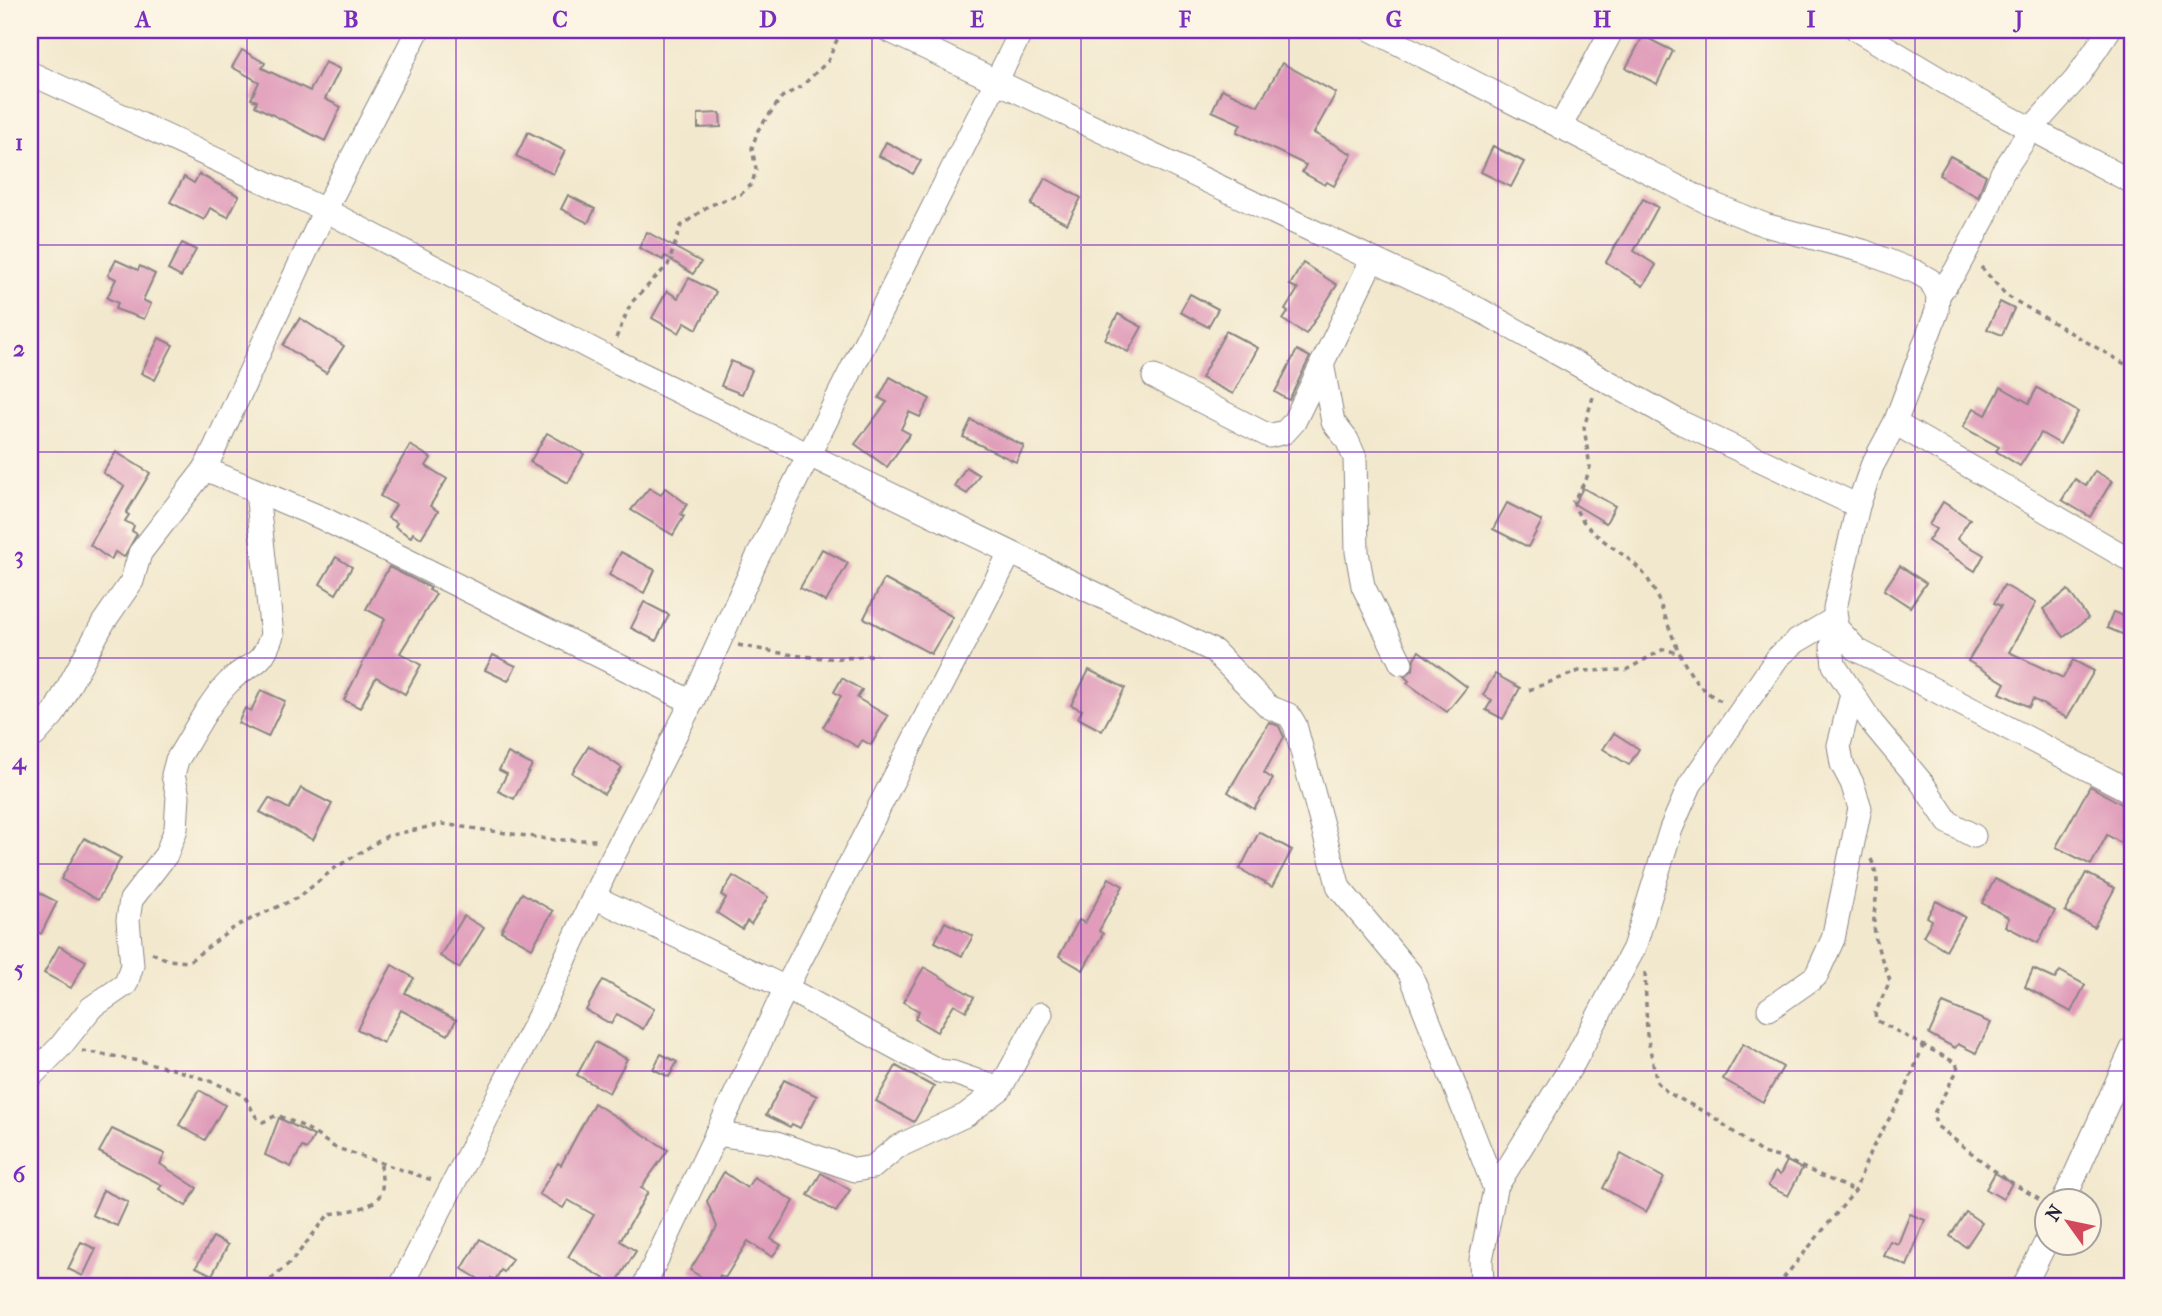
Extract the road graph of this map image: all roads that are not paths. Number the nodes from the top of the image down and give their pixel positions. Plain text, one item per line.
1 (418, 30) edge
2 (888, 30) edge
3 (1022, 30) edge
4 (1372, 30) edge
5 (1612, 30) edge
6 (1857, 30) edge
7 (2109, 30) edge
8 (30, 73) edge
9 (996, 80) junction
10 (1560, 127) junction
11 (2032, 128) junction
12 (2132, 182) edge
13 (325, 209) junction
14 (1372, 260) junction
15 (1938, 295) junction
16 (1322, 363) junction
17 (1154, 377) dead end
18 (1895, 422) junction
19 (809, 456) junction
20 (205, 470) junction
21 (257, 492) junction
22 (1858, 506) junction
23 (1010, 553) junction
24 (2132, 561) edge
25 (1836, 622) junction
26 (1401, 663) dead end
27 (1852, 694) junction
28 (692, 702) junction
29 (30, 737) edge
30 (2132, 792) edge
31 (1974, 836) dead end
32 (594, 897) junction
33 (786, 988) junction
34 (1769, 1009) dead end
35 (1041, 1014) dead end
36 (2132, 1049) edge
37 (30, 1077) edge
38 (1000, 1089) junction
39 (716, 1134) junction
40 (2070, 1186) edge
41 (1494, 1189) junction
42 (2039, 1256) edge
43 (401, 1286) edge
44 (644, 1286) edge
45 (1482, 1286) edge
46 (2024, 1286) edge

1 - 13 street
2 - 9 street
3 - 9 street
4 - 10 street
5 - 10 street
6 - 11 street
7 - 11 street
8 - 13 street
9 - 14 street
9 - 19 street
10 - 15 street
11 - 12 street
11 - 15 street
13 - 19 street
13 - 20 street
14 - 16 street
14 - 22 street
15 - 18 street
16 - 17 street
16 - 26 street
18 - 22 street
18 - 24 street
19 - 23 street
19 - 28 street
20 - 21 street
20 - 29 street
21 - 28 street
21 - 37 street
22 - 25 street
23 - 33 street
23 - 41 street
25 - 27 street
25 - 30 street
25 - 41 street
27 - 31 street
27 - 34 street
28 - 32 street
32 - 33 street
32 - 43 street
33 - 38 street
33 - 39 street
35 - 38 street
36 - 40 street
38 - 39 street
39 - 44 street
41 - 45 street
42 - 46 street

